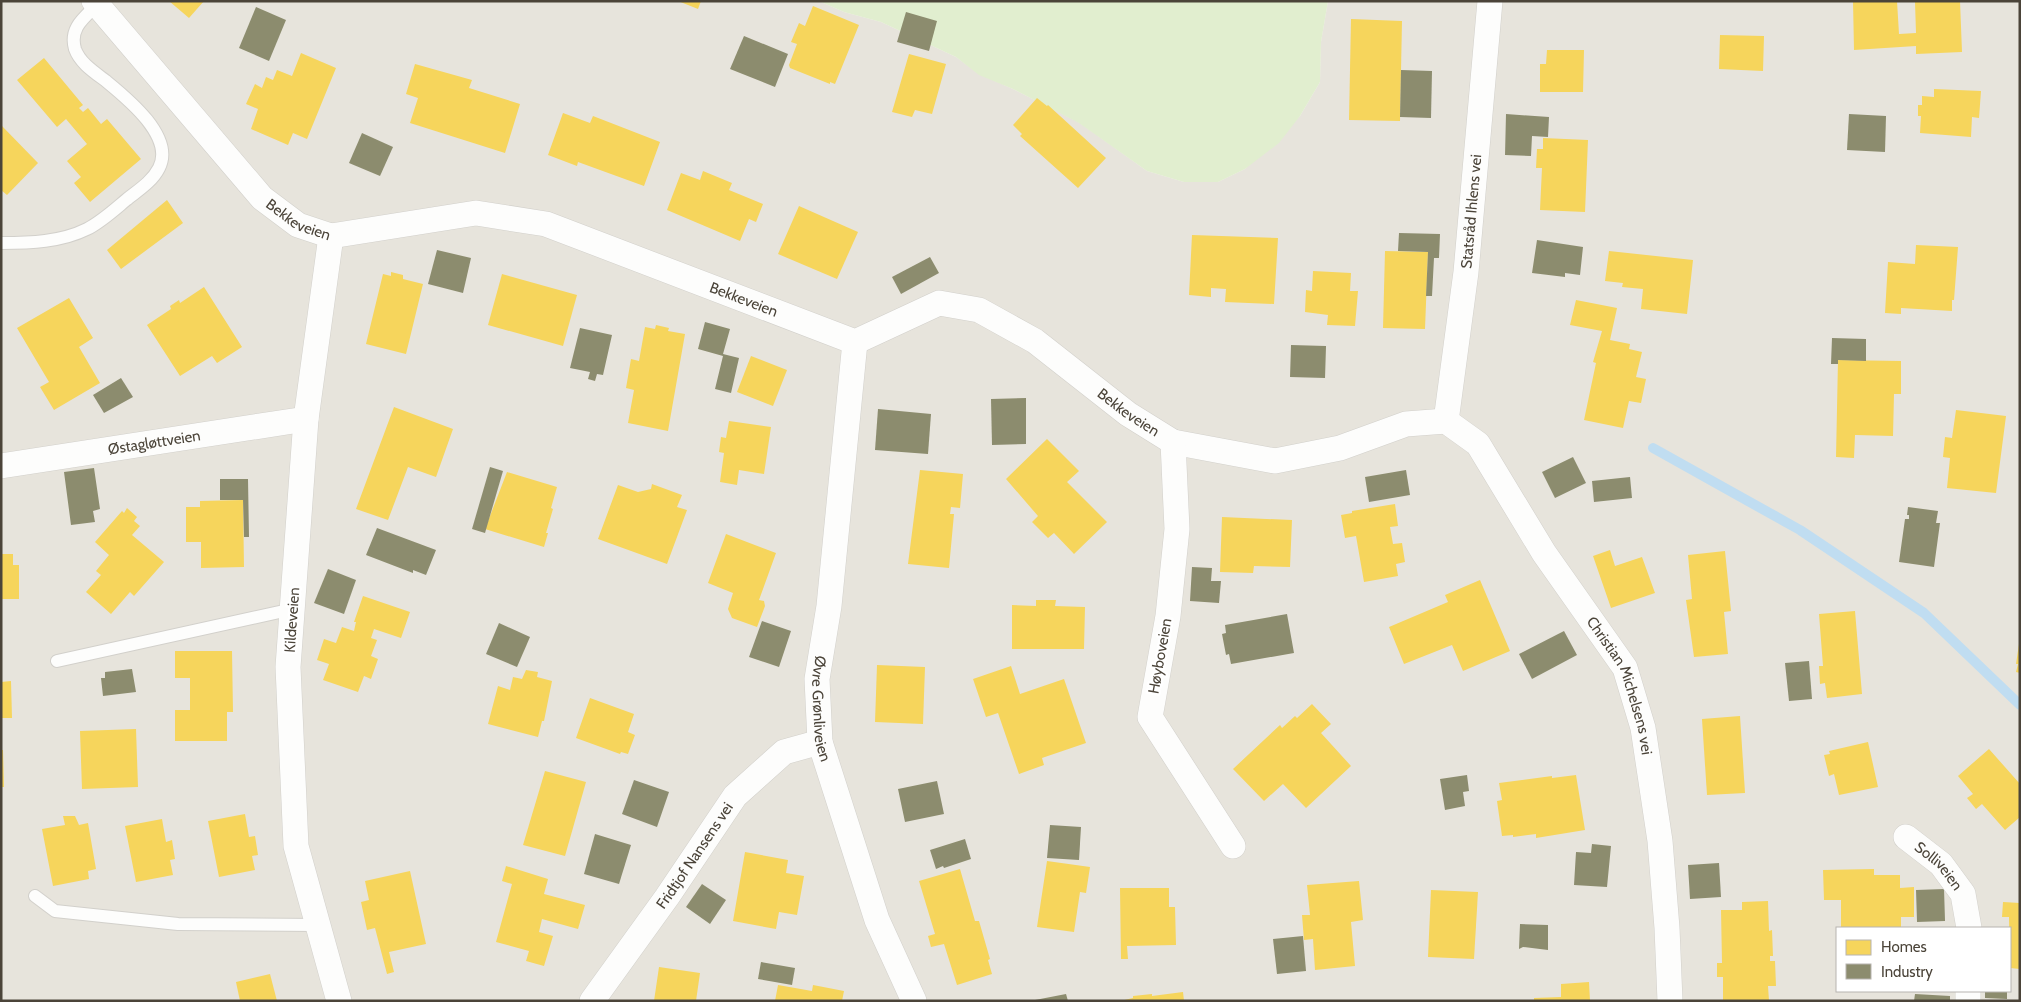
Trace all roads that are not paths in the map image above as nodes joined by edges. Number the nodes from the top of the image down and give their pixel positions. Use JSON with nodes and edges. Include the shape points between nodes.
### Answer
{"nodes":[{"id":1,"x":1490,"y":1,"type":"edge"},
{"id":2,"x":95,"y":3,"type":"edge"},
{"id":3,"x":331,"y":236,"type":"junction"},
{"id":4,"x":1,"y":243,"type":"edge"},
{"id":5,"x":855,"y":342,"type":"junction"},
{"id":6,"x":306,"y":419,"type":"junction"},
{"id":7,"x":1446,"y":422,"type":"junction"},
{"id":8,"x":1173,"y":442,"type":"junction"},
{"id":9,"x":1,"y":466,"type":"edge"},
{"id":10,"x":293,"y":609,"type":"junction"},
{"id":11,"x":57,"y":661,"type":"dead end"},
{"id":12,"x":820,"y":742,"type":"junction"},
{"id":13,"x":1906,"y":837,"type":"dead end"},
{"id":14,"x":1233,"y":846,"type":"dead end"},
{"id":15,"x":35,"y":896,"type":"dead end"},
{"id":16,"x":318,"y":925,"type":"junction"},
{"id":17,"x":1969,"y":927,"type":"edge"},
{"id":18,"x":339,"y":1001,"type":"edge"},
{"id":19,"x":592,"y":1001,"type":"edge"},
{"id":20,"x":914,"y":1001,"type":"edge"},
{"id":21,"x":1670,"y":1001,"type":"edge"}],
"edges":[{"from":1,"to":7,"type":"street","name":"Statsråd Ihlens vei","via":[[1466,272]]},
{"from":2,"to":3,"type":"street","name":"Bekkeveien","via":[[262,198],[298,224]]},
{"from":2,"to":4,"type":"lane","via":[[76,26],[77,53],[84,64],[137,109],[154,131],[162,144],[159,168],[151,179],[88,229],[58,239]]},
{"from":3,"to":5,"type":"street","name":"Bekkeveien","via":[[476,213],[546,224]]},
{"from":3,"to":6,"type":"street","name":"Kildeveien"},
{"from":5,"to":8,"type":"street","name":"Bekkeveien","via":[[939,303],[979,310],[1035,341],[1128,414]]},
{"from":5,"to":12,"type":"street","name":"Øvre Grønliveien","via":[[829,606],[817,679]]},
{"from":6,"to":9,"type":"street","name":"Østagløttveien"},
{"from":6,"to":10,"type":"street","name":"Kildeveien"},
{"from":7,"to":8,"type":"street","name":"Bekkeveien","via":[[1406,424],[1340,448],[1275,461]]},
{"from":7,"to":21,"type":"street","name":"Christian Michelsens vei","via":[[1478,444],[1544,553],[1625,668],[1643,728],[1660,841]]},
{"from":8,"to":14,"type":"street","name":"Høyboveien","via":[[1177,530],[1168,616],[1150,717]]},
{"from":10,"to":11,"type":"lane"},
{"from":10,"to":16,"type":"street","name":"Kildeveien","via":[[288,667],[296,846]]},
{"from":12,"to":19,"type":"street","name":"Fridtjof Nansens vei","via":[[784,752],[735,796]]},
{"from":12,"to":20,"type":"street","name":"Øvre Grønliveien","via":[[877,920]]},
{"from":13,"to":17,"type":"street","name":"Solliveien","via":[[1941,864],[1963,894]]},
{"from":15,"to":16,"type":"lane","via":[[55,911],[178,924]]},
{"from":16,"to":18,"type":"street","name":"Kildeveien"}]}
